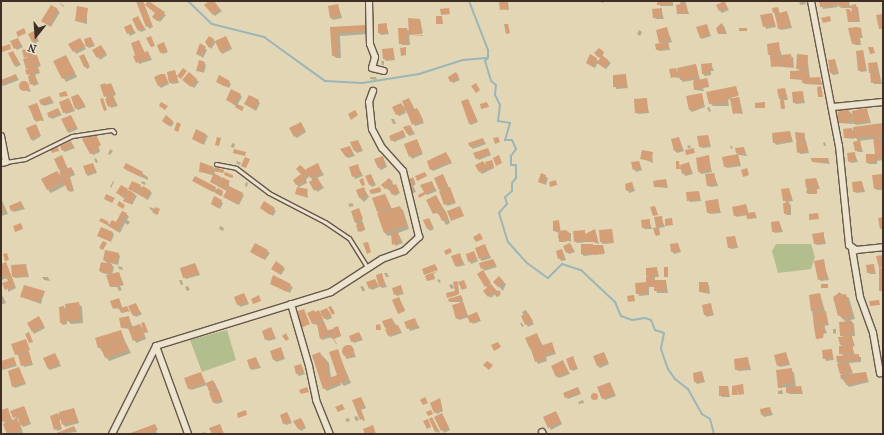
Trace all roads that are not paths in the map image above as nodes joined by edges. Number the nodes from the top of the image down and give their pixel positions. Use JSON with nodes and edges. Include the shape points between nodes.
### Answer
{"nodes":[{"id":1,"x":369,"y":1,"type":"edge"},
{"id":2,"x":811,"y":1,"type":"edge"},
{"id":3,"x":384,"y":71,"type":"dead end"},
{"id":4,"x":373,"y":90,"type":"dead end"},
{"id":5,"x":883,"y":102,"type":"edge"},
{"id":6,"x":832,"y":107,"type":"junction"},
{"id":7,"x":114,"y":132,"type":"dead end"},
{"id":8,"x":1,"y":136,"type":"edge"},
{"id":9,"x":4,"y":162,"type":"edge"},
{"id":10,"x":216,"y":164,"type":"dead end"},
{"id":11,"x":883,"y":247,"type":"edge"},
{"id":12,"x":852,"y":249,"type":"junction"},
{"id":13,"x":368,"y":268,"type":"junction"},
{"id":14,"x":291,"y":304,"type":"junction"},
{"id":15,"x":156,"y":346,"type":"junction"},
{"id":16,"x":880,"y":373,"type":"dead end"},
{"id":17,"x":112,"y":434,"type":"edge"},
{"id":18,"x":188,"y":434,"type":"edge"},
{"id":19,"x":330,"y":434,"type":"edge"}],
"edges":[{"from":1,"to":3,"type":"street","via":[[370,44],[375,57],[372,68]]},
{"from":2,"to":6,"type":"street"},
{"from":4,"to":13,"type":"street","via":[[369,102],[372,129],[382,148],[403,171],[419,237],[404,251]]},
{"from":5,"to":6,"type":"street"},
{"from":6,"to":12,"type":"street","via":[[848,237]]},
{"from":7,"to":9,"type":"lane","via":[[112,130],[72,136],[25,159]]},
{"from":8,"to":9,"type":"street"},
{"from":10,"to":13,"type":"lane","via":[[236,168],[270,193],[325,222],[349,238]]},
{"from":11,"to":12,"type":"street"},
{"from":12,"to":16,"type":"street","via":[[860,297],[873,333]]},
{"from":13,"to":14,"type":"street","via":[[331,292]]},
{"from":14,"to":15,"type":"street"},
{"from":14,"to":19,"type":"street","via":[[316,400]]},
{"from":15,"to":17,"type":"street"},
{"from":15,"to":18,"type":"street"}]}
